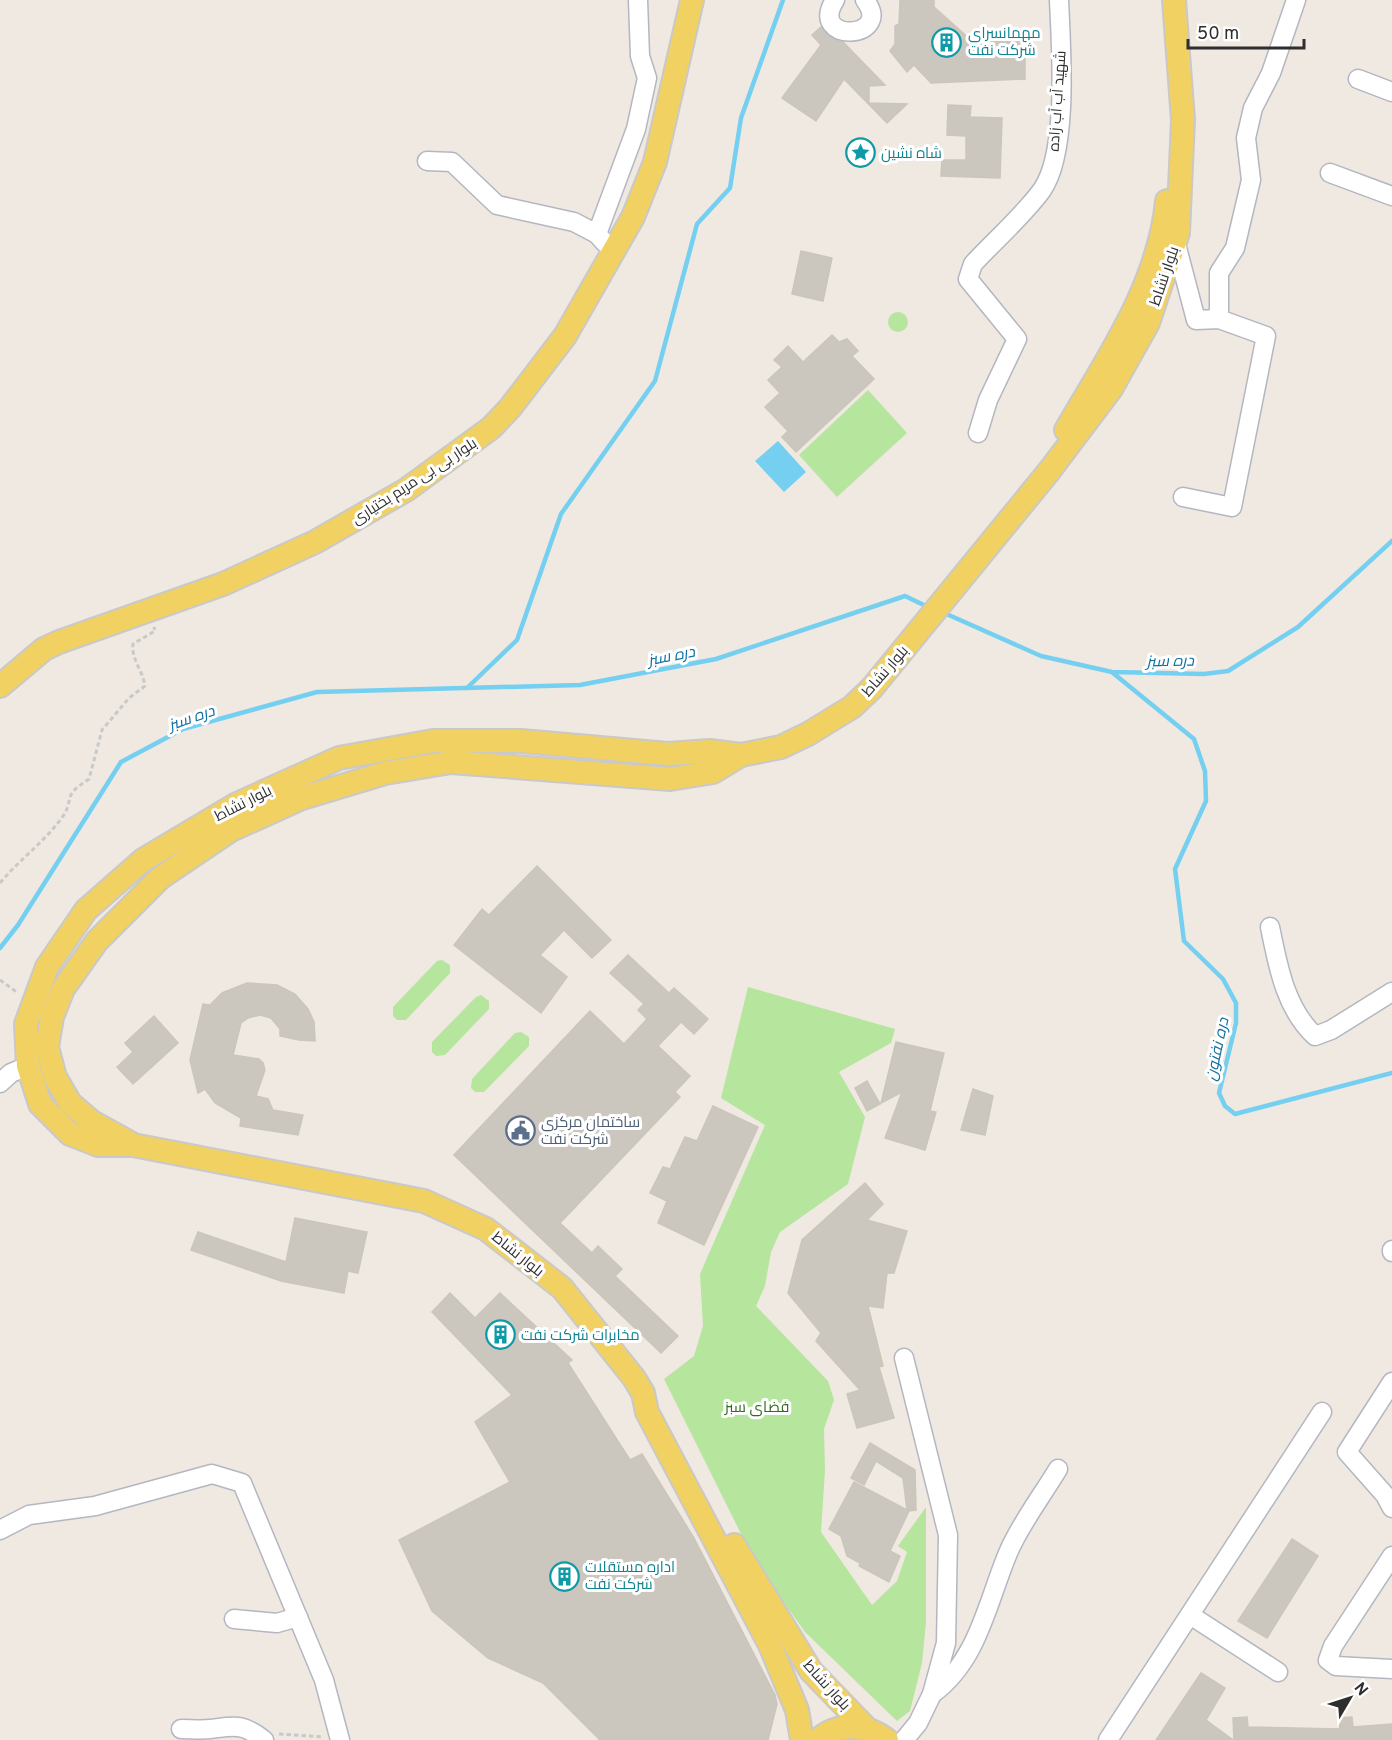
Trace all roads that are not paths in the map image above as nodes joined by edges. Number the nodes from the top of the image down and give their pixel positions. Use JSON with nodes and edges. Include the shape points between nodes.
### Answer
{"nodes":[{"id":1,"x":638,"y":0,"type":"edge"},
{"id":2,"x":692,"y":0,"type":"edge"},
{"id":3,"x":835,"y":0,"type":"edge"},
{"id":4,"x":865,"y":0,"type":"edge"},
{"id":5,"x":1059,"y":0,"type":"edge"},
{"id":6,"x":1161,"y":0,"type":"edge"},
{"id":7,"x":1174,"y":0,"type":"edge"},
{"id":8,"x":1296,"y":0,"type":"edge"},
{"id":9,"x":1358,"y":79,"type":"dead end"},
{"id":10,"x":1392,"y":92,"type":"edge"},
{"id":11,"x":427,"y":161,"type":"dead end"},
{"id":12,"x":1330,"y":173,"type":"dead end"},
{"id":13,"x":1392,"y":196,"type":"edge"},
{"id":14,"x":597,"y":234,"type":"junction"},
{"id":15,"x":1176,"y":244,"type":"junction"},
{"id":16,"x":615,"y":253,"type":"junction"},
{"id":17,"x":1219,"y":319,"type":"junction"},
{"id":18,"x":978,"y":433,"type":"dead end"},
{"id":19,"x":1038,"y":482,"type":"junction"},
{"id":20,"x":1183,"y":497,"type":"dead end"},
{"id":21,"x":0,"y":686,"type":"edge"},
{"id":22,"x":741,"y":755,"type":"junction"},
{"id":23,"x":1270,"y":927,"type":"dead end"},
{"id":24,"x":1392,"y":992,"type":"edge"},
{"id":25,"x":28,"y":1066,"type":"junction"},
{"id":26,"x":0,"y":1083,"type":"edge"},
{"id":27,"x":133,"y":1144,"type":"junction"},
{"id":28,"x":904,"y":1358,"type":"dead end"},
{"id":29,"x":1392,"y":1382,"type":"edge"},
{"id":30,"x":643,"y":1393,"type":"junction"},
{"id":31,"x":1322,"y":1412,"type":"dead end"},
{"id":32,"x":1058,"y":1469,"type":"dead end"},
{"id":33,"x":1392,"y":1508,"type":"edge"},
{"id":34,"x":0,"y":1530,"type":"edge"},
{"id":35,"x":1392,"y":1556,"type":"edge"},
{"id":36,"x":1190,"y":1615,"type":"junction"},
{"id":37,"x":298,"y":1617,"type":"junction"},
{"id":38,"x":234,"y":1619,"type":"dead end"},
{"id":39,"x":1392,"y":1669,"type":"edge"},
{"id":40,"x":1278,"y":1672,"type":"dead end"},
{"id":41,"x":932,"y":1694,"type":"junction"},
{"id":42,"x":181,"y":1728,"type":"dead end"},
{"id":43,"x":867,"y":1729,"type":"junction"},
{"id":44,"x":339,"y":1738,"type":"edge"},
{"id":45,"x":264,"y":1740,"type":"edge"},
{"id":46,"x":802,"y":1740,"type":"edge"},
{"id":47,"x":818,"y":1740,"type":"edge"},
{"id":48,"x":887,"y":1740,"type":"edge"},
{"id":49,"x":904,"y":1740,"type":"edge"},
{"id":50,"x":1108,"y":1740,"type":"edge"}],
"edges":[{"from":1,"to":14,"type":"street","via":[[640,56],[647,78],[636,129]]},
{"from":2,"to":16,"type":"main road","name":"بلوار بی بی مریم بختیاری","via":[[655,162]]},
{"from":3,"to":4,"type":"street","via":[[831,19],[838,30],[851,33],[868,23],[870,10]]},
{"from":5,"to":18,"type":"street","name":"شهید آب آب زاده","via":[[1062,75],[1052,171],[1042,190],[973,264],[968,279],[1017,339],[988,400]]},
{"from":6,"to":19,"type":"main road","name":"بلوار نشاط","via":[[1169,76],[1165,221],[1138,300]]},
{"from":7,"to":15,"type":"main road","name":"بلوار نشاط","via":[[1182,120]]},
{"from":8,"to":17,"type":"street","via":[[1271,73],[1253,108],[1246,138],[1251,180],[1235,248],[1219,273]]},
{"from":9,"to":10,"type":"street"},
{"from":11,"to":14,"type":"street","via":[[452,162],[497,205],[574,222]]},
{"from":12,"to":13,"type":"street"},
{"from":14,"to":16,"type":"street"},
{"from":15,"to":17,"type":"street","via":[[1196,320]]},
{"from":15,"to":19,"type":"main road","name":"بلوار نشاط","via":[[1148,322],[1111,389]]},
{"from":16,"to":21,"type":"main road","name":"بلوار بی بی مریم بختیاری","via":[[565,336],[510,408],[471,445],[406,490],[315,542],[223,584],[59,642]]},
{"from":17,"to":20,"type":"street","via":[[1266,336],[1232,507]]},
{"from":19,"to":22,"type":"main road","name":"بلوار نشاط","via":[[872,688],[852,707],[781,747]]},
{"from":22,"to":25,"type":"main road","name":"بلوار نشاط","via":[[710,751],[668,754],[521,741],[433,741],[339,758],[237,804],[143,860],[86,910],[47,967],[34,1001],[26,1024]]},
{"from":22,"to":27,"type":"main road","name":"بلوار نشاط","via":[[713,772],[670,779],[451,762],[385,773],[302,798],[231,830],[160,878],[98,941],[63,989],[52,1017],[47,1047],[55,1077],[70,1103],[92,1122]]},
{"from":23,"to":24,"type":"street","via":[[1286,993],[1301,1023],[1314,1036],[1331,1030]]},
{"from":25,"to":26,"type":"street","via":[[11,1072]]},
{"from":25,"to":27,"type":"main road","name":"بلوار نشاط","via":[[40,1104],[70,1134],[98,1145]]},
{"from":27,"to":30,"type":"main road","name":"بلوار نشاط","via":[[424,1201],[486,1229],[562,1288]]},
{"from":28,"to":41,"type":"street","via":[[948,1535],[946,1643]]},
{"from":29,"to":33,"type":"street","via":[[1347,1452]]},
{"from":30,"to":43,"type":"main road","name":"بلوار نشاط","via":[[654,1400],[673,1430],[739,1555],[811,1671]]},
{"from":30,"to":46,"type":"main road","name":"بلوار نشاط","via":[[647,1412],[770,1645],[797,1710]]},
{"from":31,"to":36,"type":"street"},
{"from":32,"to":41,"type":"street","via":[[1008,1551],[971,1650],[949,1682]]},
{"from":34,"to":37,"type":"street","via":[[29,1515],[95,1506],[212,1474],[242,1483]]},
{"from":35,"to":39,"type":"street","via":[[1333,1646],[1328,1660],[1336,1666]]},
{"from":36,"to":40,"type":"street"},
{"from":36,"to":50,"type":"street"},
{"from":37,"to":38,"type":"street","via":[[277,1623]]},
{"from":37,"to":44,"type":"street","via":[[324,1680]]},
{"from":41,"to":49,"type":"street","via":[[918,1723]]},
{"from":42,"to":45,"type":"street","via":[[230,1725],[249,1728]]},
{"from":43,"to":47,"type":"main road","via":[[843,1727]]},
{"from":43,"to":48,"type":"main road"}]}
